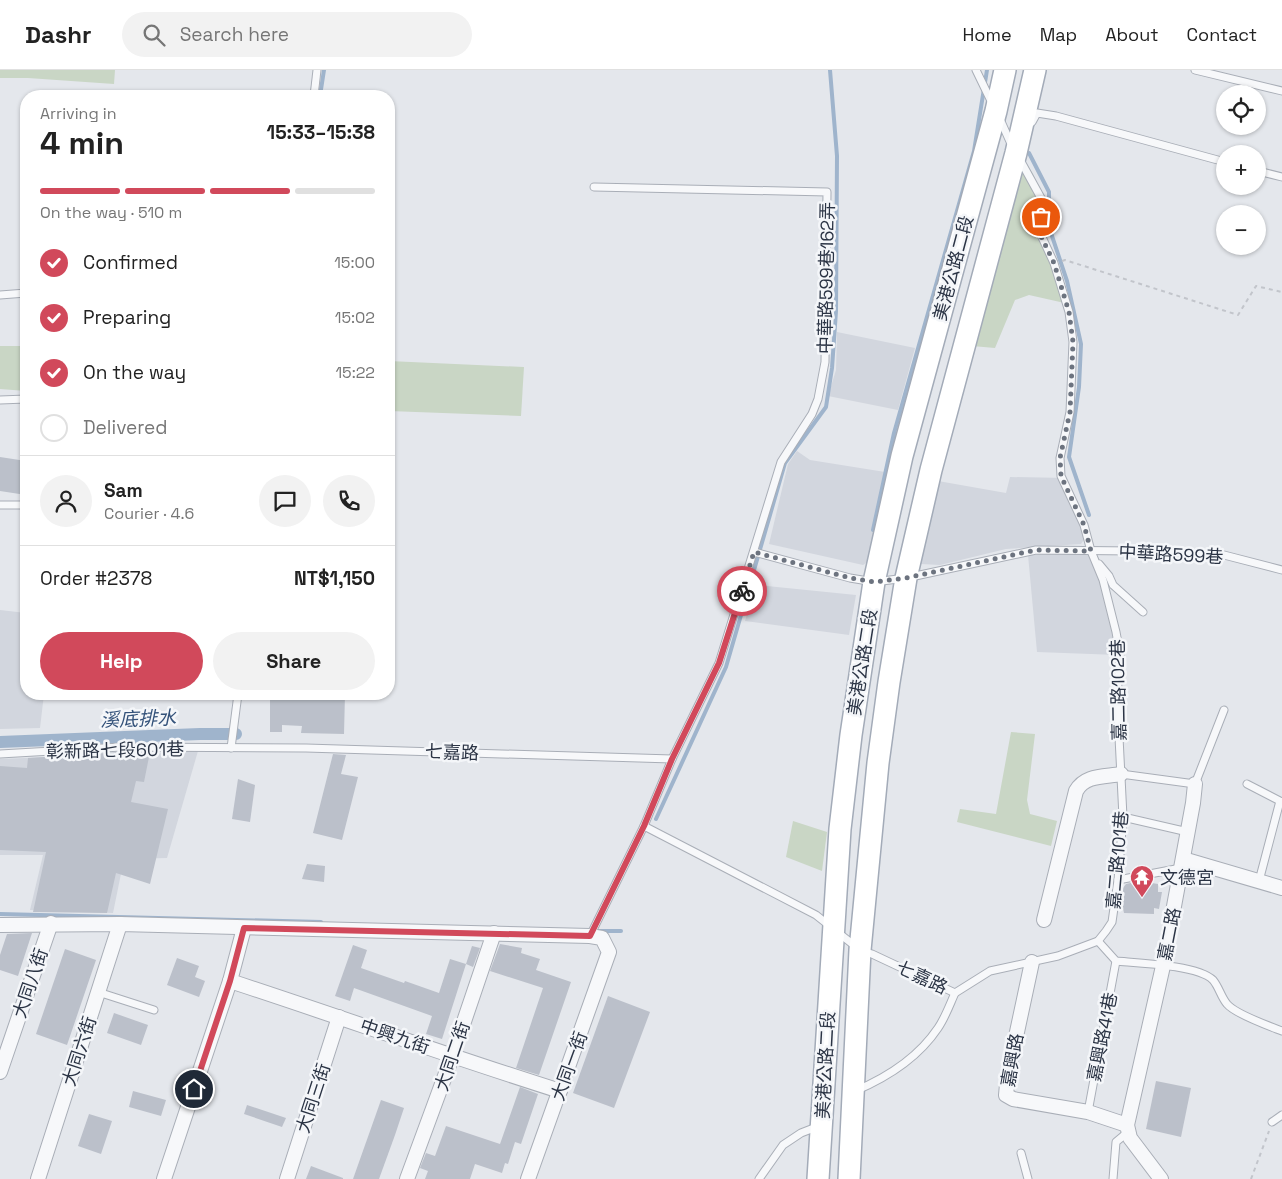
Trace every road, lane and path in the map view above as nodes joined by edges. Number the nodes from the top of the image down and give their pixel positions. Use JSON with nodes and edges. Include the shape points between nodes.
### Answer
{"nodes":[{"id":1,"x":317,"y":70,"type":"edge"},
{"id":2,"x":976,"y":70,"type":"edge"},
{"id":3,"x":1005,"y":70,"type":"edge"},
{"id":4,"x":1035,"y":70,"type":"edge"},
{"id":5,"x":1195,"y":70,"type":"edge"},
{"id":6,"x":315,"y":90,"type":"edge"},
{"id":7,"x":1282,"y":91,"type":"edge"},
{"id":8,"x":996,"y":111,"type":"junction"},
{"id":9,"x":1016,"y":153,"type":"junction"},
{"id":10,"x":1216,"y":160,"type":"edge"},
{"id":11,"x":1266,"y":173,"type":"edge"},
{"id":12,"x":1282,"y":178,"type":"edge"},
{"id":13,"x":594,"y":188,"type":"dead end"},
{"id":14,"x":1065,"y":260,"type":"dead end"},
{"id":15,"x":1282,"y":292,"type":"edge"},
{"id":16,"x":20,"y":294,"type":"edge"},
{"id":17,"x":0,"y":295,"type":"edge"},
{"id":18,"x":20,"y":399,"type":"edge"},
{"id":19,"x":0,"y":400,"type":"edge"},
{"id":20,"x":0,"y":505,"type":"edge"},
{"id":21,"x":20,"y":505,"type":"edge"},
{"id":22,"x":1091,"y":551,"type":"junction"},
{"id":23,"x":754,"y":552,"type":"junction"},
{"id":24,"x":1097,"y":562,"type":"junction"},
{"id":25,"x":1282,"y":570,"type":"edge"},
{"id":26,"x":906,"y":578,"type":"junction"},
{"id":27,"x":874,"y":582,"type":"junction"},
{"id":28,"x":1143,"y":612,"type":"dead end"},
{"id":29,"x":237,"y":700,"type":"edge"},
{"id":30,"x":1224,"y":710,"type":"dead end"},
{"id":31,"x":231,"y":748,"type":"junction"},
{"id":32,"x":0,"y":754,"type":"edge"},
{"id":33,"x":672,"y":759,"type":"junction"},
{"id":34,"x":1121,"y":774,"type":"junction"},
{"id":35,"x":1195,"y":784,"type":"junction"},
{"id":36,"x":1247,"y":784,"type":"dead end"},
{"id":37,"x":1123,"y":817,"type":"junction"},
{"id":38,"x":644,"y":826,"type":"junction"},
{"id":39,"x":1188,"y":832,"type":"junction"},
{"id":40,"x":1182,"y":863,"type":"junction"},
{"id":41,"x":1118,"y":880,"type":"junction"},
{"id":42,"x":1259,"y":881,"type":"junction"},
{"id":43,"x":1282,"y":888,"type":"edge"},
{"id":44,"x":1044,"y":920,"type":"dead end"},
{"id":45,"x":51,"y":923,"type":"junction"},
{"id":46,"x":0,"y":924,"type":"edge"},
{"id":47,"x":120,"y":924,"type":"junction"},
{"id":48,"x":244,"y":928,"type":"junction"},
{"id":49,"x":832,"y":928,"type":"junction"},
{"id":50,"x":494,"y":933,"type":"junction"},
{"id":51,"x":590,"y":936,"type":"junction"},
{"id":52,"x":1098,"y":941,"type":"junction"},
{"id":53,"x":860,"y":950,"type":"junction"},
{"id":54,"x":1116,"y":961,"type":"junction"},
{"id":55,"x":1032,"y":962,"type":"junction"},
{"id":56,"x":1163,"y":966,"type":"junction"},
{"id":57,"x":230,"y":981,"type":"junction"},
{"id":58,"x":98,"y":992,"type":"junction"},
{"id":59,"x":955,"y":993,"type":"junction"},
{"id":60,"x":154,"y":1010,"type":"dead end"},
{"id":61,"x":339,"y":1017,"type":"junction"},
{"id":62,"x":1282,"y":1030,"type":"edge"},
{"id":63,"x":452,"y":1056,"type":"junction"},
{"id":64,"x":0,"y":1072,"type":"edge"},
{"id":65,"x":560,"y":1091,"type":"junction"},
{"id":66,"x":853,"y":1092,"type":"junction"},
{"id":67,"x":1088,"y":1112,"type":"junction"},
{"id":68,"x":1282,"y":1115,"type":"edge"},
{"id":69,"x":1272,"y":1122,"type":"joint"},
{"id":70,"x":821,"y":1125,"type":"junction"},
{"id":71,"x":1128,"y":1129,"type":"junction"},
{"id":72,"x":1021,"y":1152,"type":"dead end"},
{"id":73,"x":38,"y":1179,"type":"edge"},
{"id":74,"x":164,"y":1179,"type":"edge"},
{"id":75,"x":287,"y":1179,"type":"edge"},
{"id":76,"x":407,"y":1179,"type":"edge"},
{"id":77,"x":528,"y":1179,"type":"edge"},
{"id":78,"x":759,"y":1179,"type":"edge"},
{"id":79,"x":818,"y":1179,"type":"edge"},
{"id":80,"x":849,"y":1179,"type":"edge"},
{"id":81,"x":1028,"y":1179,"type":"edge"},
{"id":82,"x":1113,"y":1179,"type":"edge"},
{"id":83,"x":1161,"y":1179,"type":"edge"},
{"id":84,"x":1251,"y":1179,"type":"edge"}],
"edges":[{"from":1,"to":6,"type":"lane"},
{"from":2,"to":8,"type":"lane"},
{"from":3,"to":8,"type":"main road","name":"美港公路二段"},
{"from":4,"to":9,"type":"main road","name":"美港公路二段"},
{"from":5,"to":7,"type":"lane"},
{"from":8,"to":9,"type":"lane","name":"嘉二路102巷"},
{"from":8,"to":27,"type":"main road","name":"美港公路二段","via":[[902,456]]},
{"from":9,"to":10,"type":"lane","via":[[1037,113]]},
{"from":9,"to":22,"type":"lane","name":"嘉二路102巷","via":[[1041,198],[1041,236],[1054,263],[1069,312],[1073,342],[1070,412],[1060,458],[1061,476],[1084,525]]},
{"from":9,"to":26,"type":"main road","name":"美港公路二段","via":[[931,470]]},
{"from":11,"to":12,"type":"lane"},
{"from":13,"to":23,"type":"lane","name":"中華路599巷162弄","via":[[827,192],[825,362],[818,399],[781,462]]},
{"from":14,"to":15,"type":"path","via":[[1238,315],[1256,286]]},
{"from":16,"to":17,"type":"lane"},
{"from":18,"to":19,"type":"lane"},
{"from":20,"to":21,"type":"lane"},
{"from":22,"to":24,"type":"lane","name":"嘉二路102巷"},
{"from":22,"to":25,"type":"lane","name":"中華路599巷","via":[[1224,556]]},
{"from":22,"to":26,"type":"lane","name":"中華路599巷","via":[[1036,550]]},
{"from":23,"to":27,"type":"lane","name":"中華路599巷"},
{"from":23,"to":33,"type":"lane","via":[[719,663]]},
{"from":24,"to":28,"type":"lane","via":[[1113,585]]},
{"from":24,"to":34,"type":"lane","name":"嘉二路102巷","via":[[1120,654],[1117,697]]},
{"from":26,"to":27,"type":"lane","name":"中華路599巷"},
{"from":26,"to":53,"type":"main road","name":"美港公路二段","via":[[888,682]]},
{"from":27,"to":49,"type":"main road","name":"美港公路二段","via":[[851,735]]},
{"from":29,"to":31,"type":"lane"},
{"from":30,"to":35,"type":"lane"},
{"from":31,"to":32,"type":"lane","name":"彰新路七段601巷","via":[[121,747]]},
{"from":31,"to":33,"type":"lane","name":"七嘉路"},
{"from":33,"to":38,"type":"lane"},
{"from":34,"to":35,"type":"lane"},
{"from":34,"to":37,"type":"lane","name":"嘉二路101巷"},
{"from":34,"to":44,"type":"street","via":[[1089,779],[1076,791]]},
{"from":35,"to":39,"type":"street","name":"嘉二路"},
{"from":36,"to":42,"type":"lane","via":[[1280,801]]},
{"from":37,"to":39,"type":"lane"},
{"from":37,"to":41,"type":"lane","name":"嘉二路101巷"},
{"from":38,"to":49,"type":"lane","name":"七嘉路","via":[[816,915]]},
{"from":38,"to":51,"type":"lane"},
{"from":39,"to":40,"type":"street","name":"嘉二路"},
{"from":40,"to":41,"type":"lane"},
{"from":40,"to":42,"type":"street"},
{"from":40,"to":56,"type":"street","name":"嘉二路"},
{"from":41,"to":52,"type":"lane","name":"嘉二路101巷","via":[[1112,922]]},
{"from":42,"to":43,"type":"street"},
{"from":45,"to":46,"type":"street"},
{"from":45,"to":47,"type":"street"},
{"from":45,"to":64,"type":"street","name":"大同八街"},
{"from":47,"to":48,"type":"street"},
{"from":47,"to":58,"type":"street","name":"大同六街"},
{"from":48,"to":50,"type":"street"},
{"from":48,"to":57,"type":"street"},
{"from":49,"to":53,"type":"lane","name":"七嘉路"},
{"from":49,"to":70,"type":"main road","name":"美港公路二段"},
{"from":50,"to":51,"type":"street"},
{"from":50,"to":63,"type":"street","name":"大同二街"},
{"from":51,"to":65,"type":"street","name":"大同一街","via":[[602,938],[609,952]]},
{"from":52,"to":54,"type":"lane"},
{"from":52,"to":55,"type":"lane","name":"七嘉路"},
{"from":53,"to":59,"type":"lane","name":"七嘉路"},
{"from":53,"to":66,"type":"main road","name":"美港公路二段"},
{"from":54,"to":56,"type":"lane"},
{"from":54,"to":67,"type":"lane","name":"嘉興路41巷"},
{"from":55,"to":59,"type":"lane","name":"七嘉路","via":[[990,971]]},
{"from":55,"to":67,"type":"street","name":"嘉興路","via":[[1006,1095]]},
{"from":56,"to":62,"type":"lane","via":[[1198,972],[1213,980],[1227,1005]]},
{"from":56,"to":71,"type":"street","name":"嘉二路"},
{"from":57,"to":61,"type":"street","name":"中興九街"},
{"from":57,"to":74,"type":"street"},
{"from":58,"to":60,"type":"lane"},
{"from":58,"to":73,"type":"street","name":"大同六街"},
{"from":59,"to":66,"type":"lane","via":[[938,1028],[916,1054],[880,1080]]},
{"from":61,"to":63,"type":"street","name":"中興九街"},
{"from":61,"to":75,"type":"street","name":"大同三街"},
{"from":63,"to":65,"type":"street","name":"中興九街"},
{"from":63,"to":76,"type":"street","name":"大同二街"},
{"from":65,"to":77,"type":"street","name":"大同一街"},
{"from":66,"to":80,"type":"main road","name":"美港公路二段"},
{"from":67,"to":71,"type":"street","name":"嘉興路"},
{"from":68,"to":69,"type":"lane"},
{"from":69,"to":84,"type":"path"},
{"from":70,"to":78,"type":"lane","via":[[783,1145]]},
{"from":70,"to":79,"type":"main road","name":"美港公路二段"},
{"from":71,"to":82,"type":"lane","via":[[1116,1142]]},
{"from":71,"to":83,"type":"street","via":[[1130,1138]]},
{"from":72,"to":81,"type":"lane"}]}
